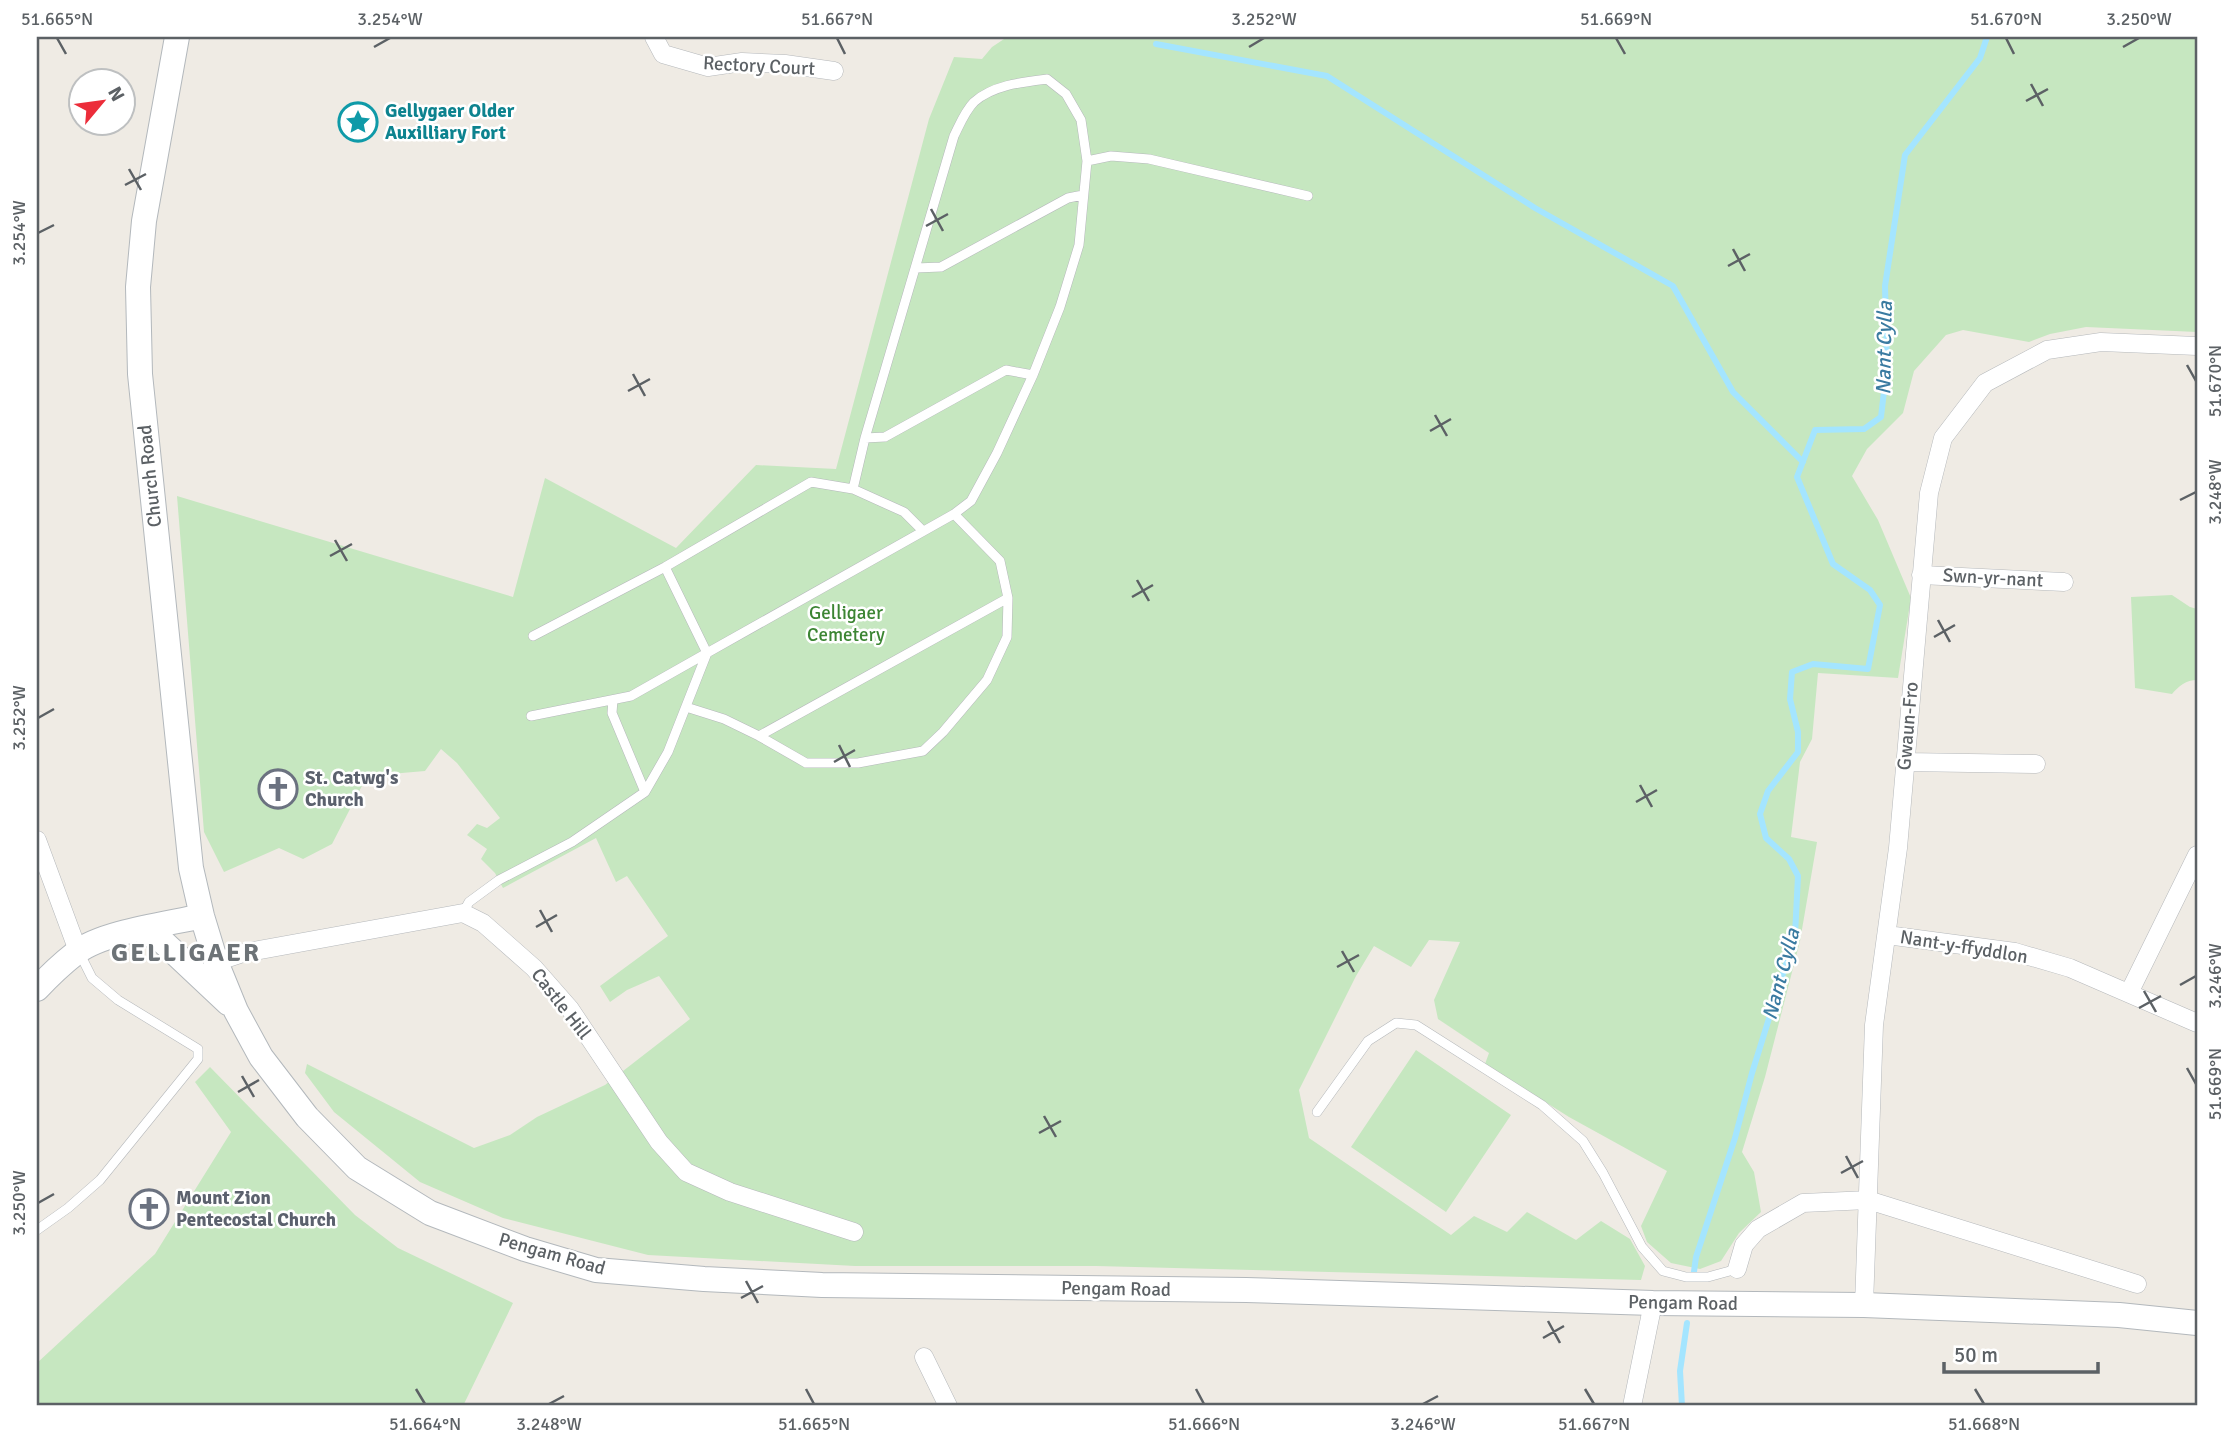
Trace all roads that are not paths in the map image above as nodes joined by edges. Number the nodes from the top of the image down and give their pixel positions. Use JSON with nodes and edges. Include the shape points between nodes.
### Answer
{"nodes":[{"id":1,"x":177,"y":37,"type":"edge"},
{"id":2,"x":654,"y":37,"type":"edge"},
{"id":3,"x":834,"y":71,"type":"dead end"},
{"id":4,"x":1087,"y":161,"type":"junction"},
{"id":5,"x":1083,"y":195,"type":"junction"},
{"id":6,"x":1308,"y":195,"type":"dead end"},
{"id":7,"x":916,"y":268,"type":"junction"},
{"id":8,"x":2197,"y":346,"type":"edge"},
{"id":9,"x":1033,"y":375,"type":"junction"},
{"id":10,"x":865,"y":438,"type":"junction"},
{"id":11,"x":853,"y":489,"type":"junction"},
{"id":12,"x":954,"y":514,"type":"junction"},
{"id":13,"x":923,"y":531,"type":"junction"},
{"id":14,"x":665,"y":567,"type":"junction"},
{"id":15,"x":1921,"y":575,"type":"junction"},
{"id":16,"x":2064,"y":582,"type":"dead end"},
{"id":17,"x":1008,"y":598,"type":"junction"},
{"id":18,"x":533,"y":636,"type":"dead end"},
{"id":19,"x":708,"y":653,"type":"junction"},
{"id":20,"x":613,"y":700,"type":"junction"},
{"id":21,"x":686,"y":708,"type":"junction"},
{"id":22,"x":531,"y":716,"type":"dead end"},
{"id":23,"x":759,"y":736,"type":"junction"},
{"id":24,"x":1905,"y":761,"type":"junction"},
{"id":25,"x":2036,"y":764,"type":"dead end"},
{"id":26,"x":645,"y":793,"type":"junction"},
{"id":27,"x":37,"y":840,"type":"edge"},
{"id":28,"x":2197,"y":855,"type":"edge"},
{"id":29,"x":40,"y":860,"type":"edge"},
{"id":30,"x":463,"y":913,"type":"junction"},
{"id":31,"x":202,"y":916,"type":"junction"},
{"id":32,"x":140,"y":930,"type":"junction"},
{"id":33,"x":1887,"y":935,"type":"junction"},
{"id":34,"x":78,"y":951,"type":"junction"},
{"id":35,"x":216,"y":962,"type":"junction"},
{"id":36,"x":37,"y":989,"type":"edge"},
{"id":37,"x":2129,"y":993,"type":"junction"},
{"id":38,"x":236,"y":1011,"type":"junction"},
{"id":39,"x":2197,"y":1023,"type":"edge"},
{"id":40,"x":1317,"y":1112,"type":"dead end"},
{"id":41,"x":1868,"y":1200,"type":"junction"},
{"id":42,"x":37,"y":1230,"type":"edge"},
{"id":43,"x":854,"y":1232,"type":"dead end"},
{"id":44,"x":1737,"y":1269,"type":"joint"},
{"id":45,"x":2137,"y":1284,"type":"dead end"},
{"id":46,"x":1653,"y":1303,"type":"junction"},
{"id":47,"x":1864,"y":1305,"type":"junction"},
{"id":48,"x":2197,"y":1323,"type":"edge"},
{"id":49,"x":924,"y":1357,"type":"dead end"},
{"id":50,"x":948,"y":1406,"type":"edge"},
{"id":51,"x":1632,"y":1406,"type":"edge"}],
"edges":[{"from":1,"to":31,"type":"main road","name":"Church Road","via":[[144,221],[139,349],[191,868]]},
{"from":2,"to":3,"type":"street","name":"Rectory Court","via":[[663,54],[708,67],[742,62]]},
{"from":4,"to":5,"type":"lane"},
{"from":4,"to":6,"type":"lane","via":[[1111,156],[1149,159]]},
{"from":4,"to":7,"type":"lane","via":[[1081,120],[1066,94],[1047,79],[1000,88],[975,101],[954,136]]},
{"from":5,"to":7,"type":"lane","via":[[1068,198],[941,267]]},
{"from":5,"to":9,"type":"lane","via":[[1079,245]]},
{"from":7,"to":10,"type":"lane"},
{"from":8,"to":15,"type":"street","name":"Gwaun-Fro","via":[[2101,342],[2046,350],[1985,383],[1943,438],[1929,493]]},
{"from":9,"to":10,"type":"lane","via":[[1006,370],[885,437]]},
{"from":9,"to":12,"type":"lane","via":[[971,501]]},
{"from":10,"to":11,"type":"lane"},
{"from":11,"to":13,"type":"lane","via":[[904,512]]},
{"from":11,"to":14,"type":"lane","via":[[811,482]]},
{"from":12,"to":13,"type":"lane"},
{"from":12,"to":17,"type":"lane","via":[[1000,561]]},
{"from":13,"to":19,"type":"lane"},
{"from":14,"to":18,"type":"lane"},
{"from":14,"to":19,"type":"lane"},
{"from":15,"to":16,"type":"street","name":"Swn-yr-nant"},
{"from":15,"to":24,"type":"street","name":"Gwaun-Fro"},
{"from":17,"to":23,"type":"lane"},
{"from":17,"to":23,"type":"lane","via":[[1007,637],[987,680],[923,751],[858,763],[806,763]]},
{"from":19,"to":20,"type":"lane","via":[[631,696]]},
{"from":19,"to":21,"type":"lane"},
{"from":20,"to":22,"type":"lane"},
{"from":20,"to":26,"type":"lane","via":[[612,713]]},
{"from":21,"to":23,"type":"lane"},
{"from":21,"to":26,"type":"lane"},
{"from":24,"to":25,"type":"street"},
{"from":24,"to":33,"type":"street","name":"Gwaun-Fro"},
{"from":26,"to":30,"type":"lane","via":[[572,842],[499,880],[469,902]]},
{"from":27,"to":29,"type":"street"},
{"from":28,"to":37,"type":"street"},
{"from":29,"to":34,"type":"street"},
{"from":30,"to":35,"type":"street","via":[[243,953]]},
{"from":30,"to":43,"type":"street","name":"Castle Hill","via":[[483,923],[570,1009],[659,1142],[686,1172],[730,1192]]},
{"from":31,"to":32,"type":"main road"},
{"from":31,"to":35,"type":"main road","name":"Pengam Road"},
{"from":32,"to":34,"type":"main road"},
{"from":32,"to":38,"type":"main road","via":[[161,940]]},
{"from":33,"to":37,"type":"street","name":"Nant-y-ffyddlon","via":[[2015,952],[2070,968]]},
{"from":33,"to":41,"type":"street","name":"Gwaun-Fro","via":[[1874,1025]]},
{"from":34,"to":36,"type":"main road"},
{"from":34,"to":42,"type":"lane","via":[[92,978],[118,1000],[198,1049],[198,1059],[100,1180]]},
{"from":35,"to":38,"type":"main road","name":"Pengam Road"},
{"from":37,"to":39,"type":"street","name":"Nant-y-ffyddlon"},
{"from":38,"to":46,"type":"main road","name":"Pengam Road","via":[[261,1058],[357,1168],[430,1213],[525,1250],[596,1270],[822,1285],[1246,1290]]},
{"from":40,"to":44,"type":"lane","via":[[1368,1041],[1396,1023],[1416,1025],[1542,1105],[1583,1141],[1642,1247],[1663,1271],[1708,1277]]},
{"from":41,"to":44,"type":"street","via":[[1804,1203],[1758,1229],[1744,1245]]},
{"from":41,"to":45,"type":"street"},
{"from":41,"to":47,"type":"street","name":"Gwaun-Fro"},
{"from":46,"to":47,"type":"main road","name":"Pengam Road"},
{"from":46,"to":51,"type":"street"},
{"from":47,"to":48,"type":"main road","name":"Pengam Road","via":[[2119,1315]]},
{"from":49,"to":50,"type":"street"}]}
